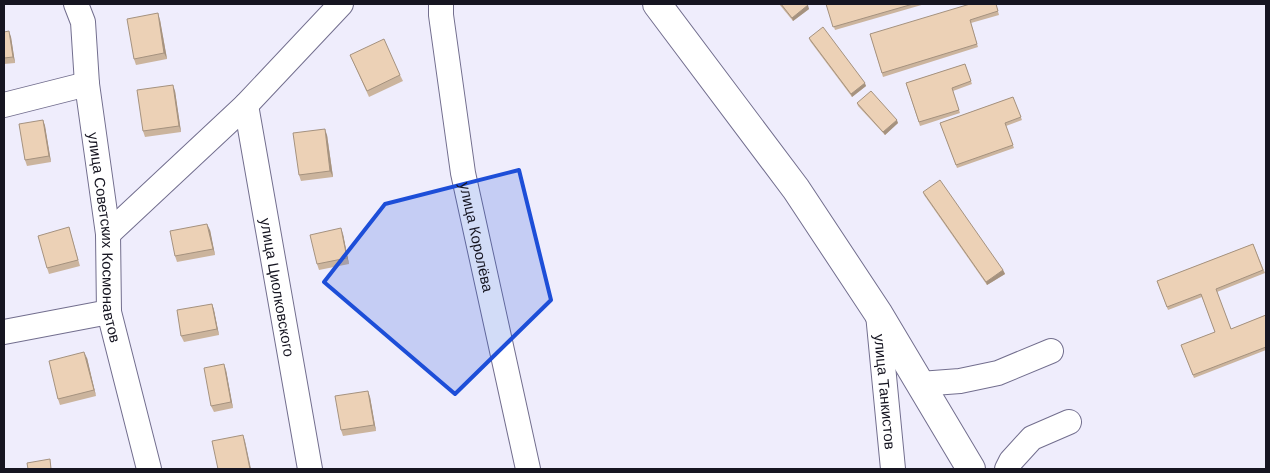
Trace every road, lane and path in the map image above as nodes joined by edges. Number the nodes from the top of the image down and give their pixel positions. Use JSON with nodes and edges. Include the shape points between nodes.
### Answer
{"nodes":[{"id":1,"x":76,"y":4,"type":"edge"},
{"id":2,"x":341,"y":4,"type":"edge"},
{"id":3,"x":441,"y":4,"type":"edge"},
{"id":4,"x":657,"y":4,"type":"edge"},
{"id":5,"x":87,"y":84,"type":"junction"},
{"id":6,"x":4,"y":105,"type":"edge"},
{"id":7,"x":246,"y":105,"type":"junction"},
{"id":8,"x":108,"y":234,"type":"junction"},
{"id":9,"x":109,"y":312,"type":"junction"},
{"id":10,"x":878,"y":312,"type":"junction"},
{"id":11,"x":4,"y":332,"type":"edge"},
{"id":12,"x":1051,"y":351,"type":"dead end"},
{"id":13,"x":920,"y":384,"type":"junction"},
{"id":14,"x":1070,"y":422,"type":"dead end"},
{"id":15,"x":149,"y":469,"type":"edge"},
{"id":16,"x":310,"y":469,"type":"edge"},
{"id":17,"x":528,"y":469,"type":"edge"},
{"id":18,"x":893,"y":469,"type":"edge"},
{"id":19,"x":971,"y":469,"type":"edge"},
{"id":20,"x":1007,"y":469,"type":"edge"}],
"edges":[{"from":1,"to":5,"type":"street","name":"улица Советских Космонавтов","via":[[83,22]]},
{"from":2,"to":7,"type":"street"},
{"from":3,"to":17,"type":"street","name":"улица Королёва","via":[[463,172]]},
{"from":4,"to":10,"type":"main road","via":[[796,189]]},
{"from":5,"to":6,"type":"street"},
{"from":5,"to":8,"type":"street","name":"улица Советских Космонавтов"},
{"from":7,"to":8,"type":"street"},
{"from":7,"to":16,"type":"street","name":"улица Циолковского"},
{"from":8,"to":9,"type":"street","name":"улица Советских Космонавтов"},
{"from":9,"to":11,"type":"street"},
{"from":9,"to":15,"type":"street","name":"улица Советских Космонавтов"},
{"from":10,"to":13,"type":"main road"},
{"from":10,"to":18,"type":"street","name":"улица Танкистов"},
{"from":12,"to":13,"type":"street","via":[[998,373],[960,381]]},
{"from":13,"to":19,"type":"main road"},
{"from":14,"to":20,"type":"street","via":[[1032,438]]}]}
